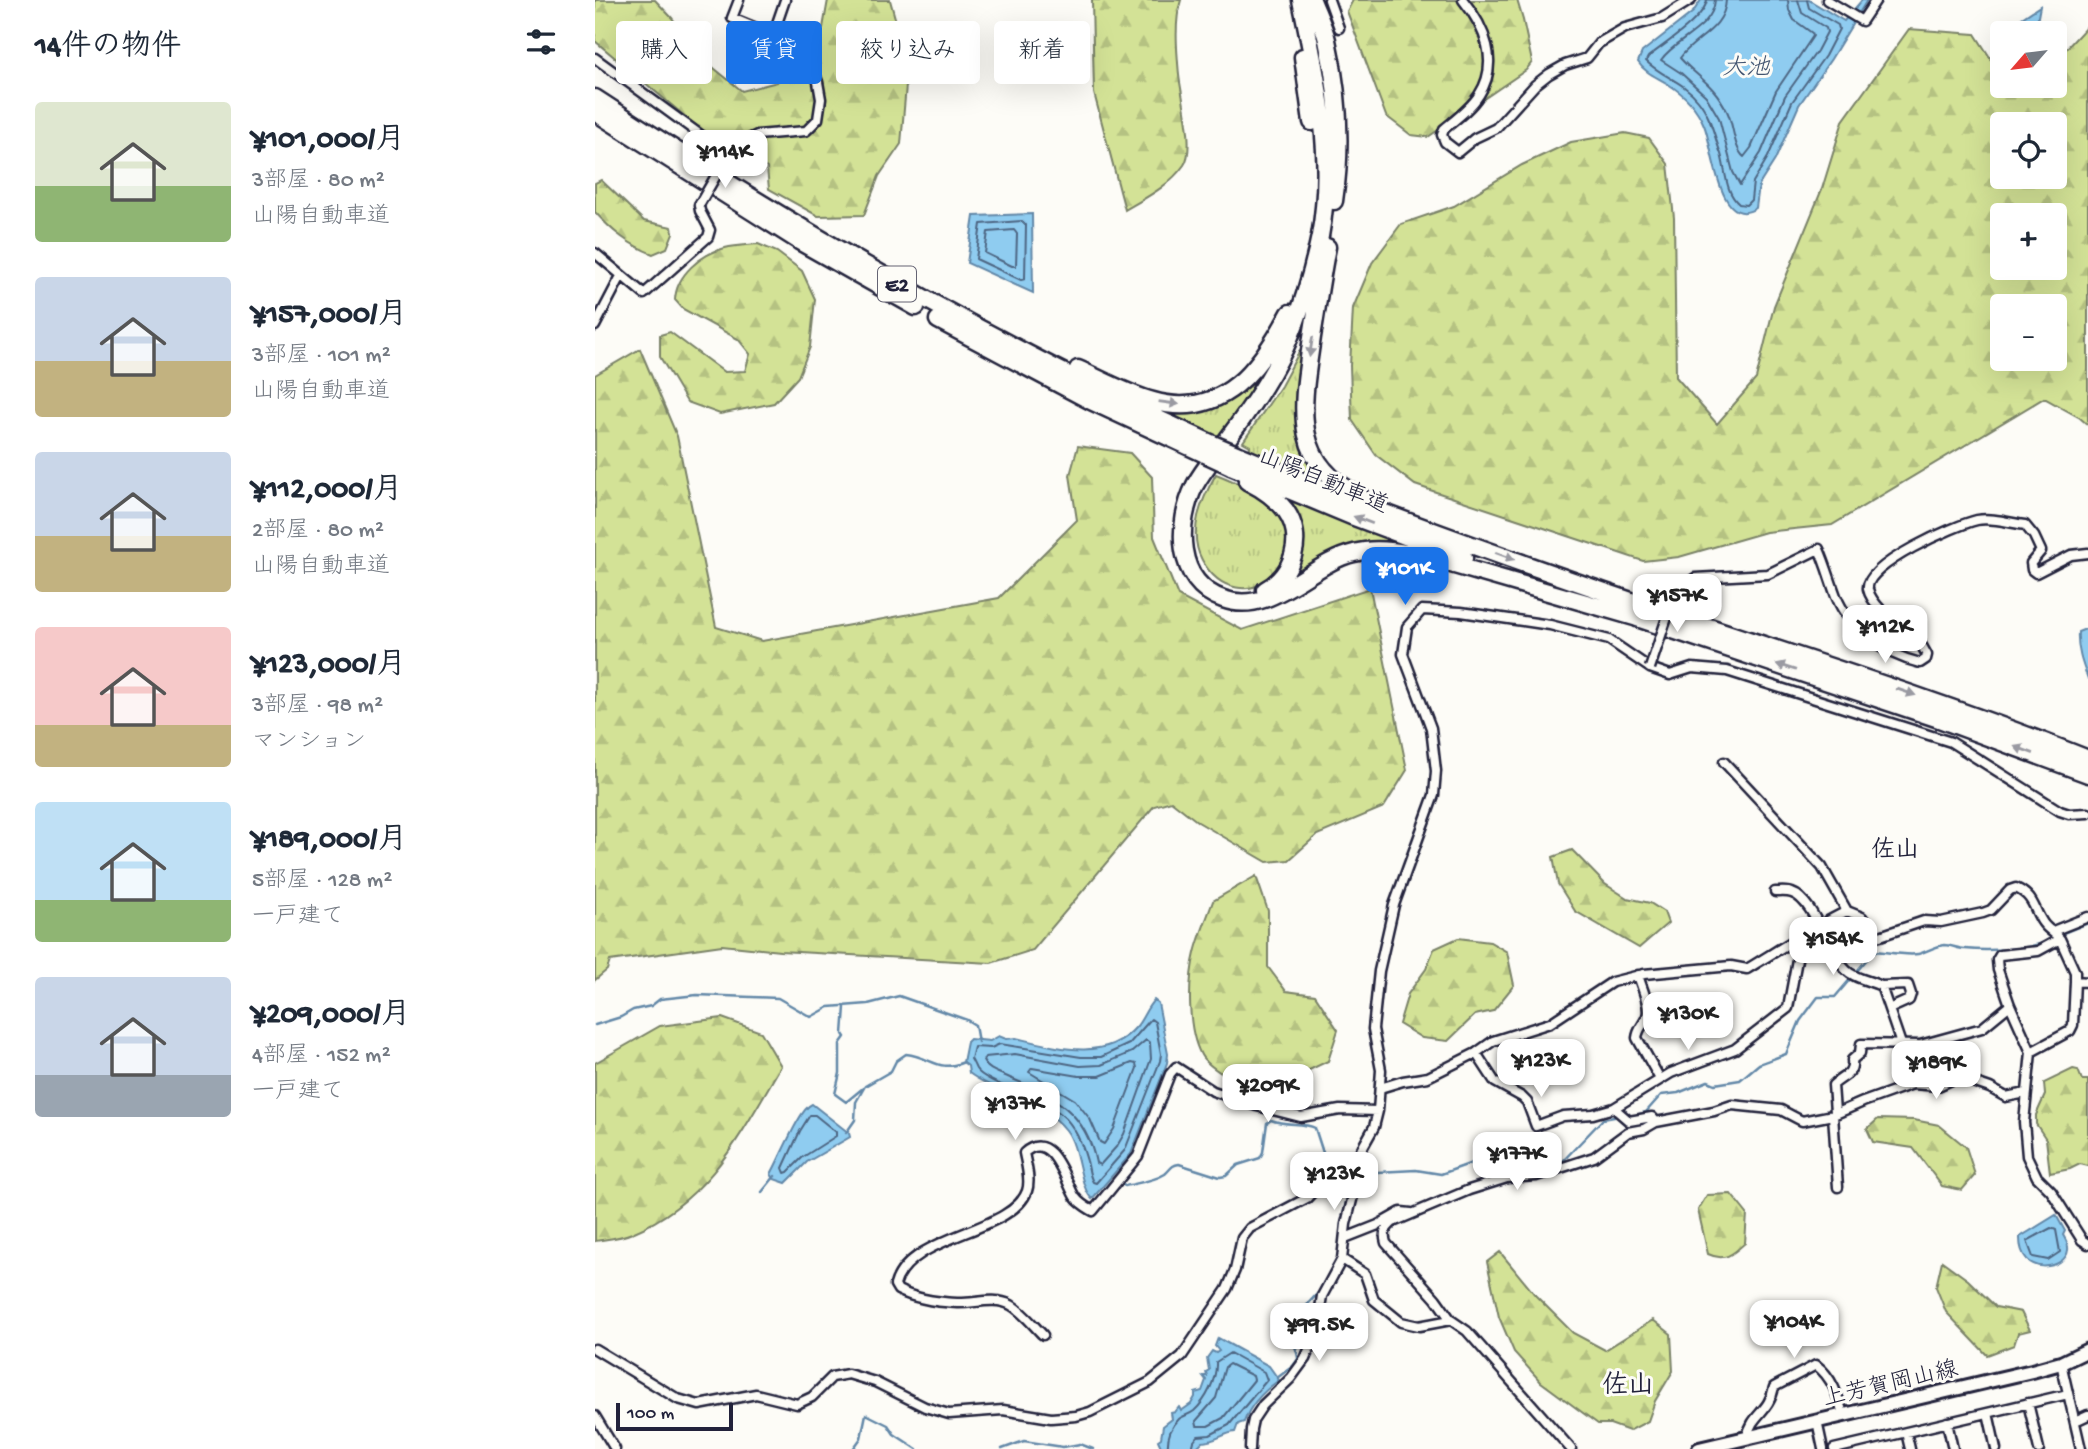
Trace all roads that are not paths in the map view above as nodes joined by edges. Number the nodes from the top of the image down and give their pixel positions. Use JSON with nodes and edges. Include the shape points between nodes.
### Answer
{"nodes":[{"id":1,"x":739,"y":0,"type":"edge"},
{"id":2,"x":785,"y":0,"type":"edge"},
{"id":3,"x":1300,"y":0,"type":"edge"},
{"id":4,"x":1311,"y":0,"type":"edge"},
{"id":5,"x":1329,"y":0,"type":"edge"},
{"id":6,"x":1463,"y":0,"type":"edge"},
{"id":7,"x":1691,"y":0,"type":"edge"},
{"id":8,"x":1826,"y":0,"type":"edge"},
{"id":9,"x":1875,"y":0,"type":"edge"},
{"id":10,"x":739,"y":21,"type":"edge"},
{"id":11,"x":778,"y":21,"type":"edge"},
{"id":12,"x":1339,"y":29,"type":"dead end"},
{"id":13,"x":595,"y":58,"type":"edge"},
{"id":14,"x":818,"y":84,"type":"edge"},
{"id":15,"x":595,"y":98,"type":"edge"},
{"id":16,"x":595,"y":112,"type":"edge"},
{"id":17,"x":727,"y":157,"type":"junction"},
{"id":18,"x":1332,"y":188,"type":"junction"},
{"id":19,"x":595,"y":253,"type":"edge"},
{"id":20,"x":1315,"y":275,"type":"junction"},
{"id":21,"x":621,"y":276,"type":"junction"},
{"id":22,"x":947,"y":313,"type":"junction"},
{"id":23,"x":596,"y":323,"type":"edge"},
{"id":24,"x":1209,"y":449,"type":"junction"},
{"id":25,"x":1232,"y":464,"type":"junction"},
{"id":26,"x":1395,"y":517,"type":"junction"},
{"id":27,"x":2088,"y":553,"type":"edge"},
{"id":28,"x":1645,"y":620,"type":"junction"},
{"id":29,"x":1650,"y":668,"type":"junction"},
{"id":30,"x":2088,"y":759,"type":"edge"},
{"id":31,"x":1724,"y":762,"type":"dead end"},
{"id":32,"x":2088,"y":774,"type":"edge"},
{"id":33,"x":2088,"y":813,"type":"edge"},
{"id":34,"x":1775,"y":892,"type":"dead end"},
{"id":35,"x":1847,"y":911,"type":"junction"},
{"id":36,"x":2088,"y":917,"type":"edge"},
{"id":37,"x":1820,"y":924,"type":"junction"},
{"id":38,"x":2053,"y":932,"type":"junction"},
{"id":39,"x":1801,"y":938,"type":"junction"},
{"id":40,"x":2060,"y":939,"type":"junction"},
{"id":41,"x":1638,"y":975,"type":"junction"},
{"id":42,"x":2075,"y":981,"type":"junction"},
{"id":43,"x":2088,"y":982,"type":"edge"},
{"id":44,"x":1881,"y":986,"type":"junction"},
{"id":45,"x":2010,"y":1005,"type":"junction"},
{"id":46,"x":1889,"y":1009,"type":"junction"},
{"id":47,"x":1901,"y":1044,"type":"junction"},
{"id":48,"x":2031,"y":1052,"type":"junction"},
{"id":49,"x":1476,"y":1053,"type":"junction"},
{"id":50,"x":1660,"y":1079,"type":"junction"},
{"id":51,"x":1380,"y":1088,"type":"junction"},
{"id":52,"x":2026,"y":1093,"type":"junction"},
{"id":53,"x":1614,"y":1108,"type":"junction"},
{"id":54,"x":1378,"y":1111,"type":"junction"},
{"id":55,"x":1834,"y":1114,"type":"junction"},
{"id":56,"x":1656,"y":1122,"type":"junction"},
{"id":57,"x":1838,"y":1187,"type":"dead end"},
{"id":58,"x":1351,"y":1188,"type":"junction"},
{"id":59,"x":1414,"y":1213,"type":"junction"},
{"id":60,"x":1345,"y":1238,"type":"junction"},
{"id":61,"x":2088,"y":1244,"type":"edge"},
{"id":62,"x":1342,"y":1259,"type":"junction"},
{"id":63,"x":1451,"y":1320,"type":"junction"},
{"id":64,"x":1043,"y":1335,"type":"dead end"},
{"id":65,"x":595,"y":1349,"type":"edge"},
{"id":66,"x":2088,"y":1350,"type":"edge"},
{"id":67,"x":2061,"y":1363,"type":"junction"},
{"id":68,"x":2068,"y":1394,"type":"junction"},
{"id":69,"x":2028,"y":1403,"type":"junction"},
{"id":70,"x":1988,"y":1413,"type":"junction"},
{"id":71,"x":1843,"y":1415,"type":"junction"},
{"id":72,"x":2088,"y":1415,"type":"edge"},
{"id":73,"x":595,"y":1416,"type":"edge"},
{"id":74,"x":1818,"y":1421,"type":"junction"},
{"id":75,"x":2075,"y":1421,"type":"junction"},
{"id":76,"x":1947,"y":1422,"type":"junction"},
{"id":77,"x":1906,"y":1432,"type":"junction"},
{"id":78,"x":1747,"y":1437,"type":"junction"},
{"id":79,"x":1866,"y":1445,"type":"edge"},
{"id":80,"x":615,"y":1449,"type":"edge"},
{"id":81,"x":1251,"y":1449,"type":"edge"},
{"id":82,"x":1571,"y":1449,"type":"edge"},
{"id":83,"x":1699,"y":1449,"type":"edge"},
{"id":84,"x":1823,"y":1449,"type":"edge"},
{"id":85,"x":1834,"y":1449,"type":"edge"},
{"id":86,"x":1910,"y":1449,"type":"edge"},
{"id":87,"x":1953,"y":1449,"type":"edge"},
{"id":88,"x":1996,"y":1449,"type":"edge"},
{"id":89,"x":2039,"y":1449,"type":"edge"},
{"id":90,"x":2081,"y":1449,"type":"edge"}],
"edges":[{"from":1,"to":10,"type":"street","via":[[732,18]]},
{"from":2,"to":11,"type":"street"},
{"from":3,"to":18,"type":"highway","via":[[1320,89]]},
{"from":4,"to":18,"type":"highway","via":[[1329,89]]},
{"from":5,"to":12,"type":"street"},
{"from":6,"to":7,"type":"street","via":[[1486,39],[1490,58],[1489,77],[1478,97],[1444,129],[1445,142],[1458,152],[1496,128],[1549,74],[1587,58],[1599,43],[1625,29],[1662,18]]},
{"from":8,"to":9,"type":"street","via":[[1862,22]]},
{"from":13,"to":17,"type":"street"},
{"from":14,"to":17,"type":"street","via":[[818,119],[806,131],[757,135]]},
{"from":15,"to":22,"type":"highway","name":"山陽自動車道","number":"E2"},
{"from":16,"to":24,"type":"highway","name":"山陽自動車道","number":"E2","via":[[799,241],[988,348],[1124,417]]},
{"from":17,"to":21,"type":"street","bridge":true,"via":[[699,205],[711,230],[703,242],[644,294]]},
{"from":18,"to":20,"type":"highway"},
{"from":19,"to":21,"type":"street"},
{"from":22,"to":20,"type":"highway","one_way":true,"via":[[1153,401],[1185,405],[1219,397],[1254,369]]},
{"from":20,"to":25,"type":"highway","via":[[1292,348],[1275,383],[1212,473],[1191,522],[1194,561],[1206,580],[1228,592],[1252,594],[1281,579],[1292,561],[1295,536],[1287,512]]},
{"from":20,"to":26,"type":"highway","one_way":true,"via":[[1304,390],[1308,445],[1320,467],[1338,483]]},
{"from":20,"to":28,"type":"highway","via":[[1285,347],[1252,405],[1195,485],[1182,526],[1191,572],[1201,583],[1222,599],[1262,600],[1339,557],[1379,550],[1437,560]]},
{"from":21,"to":23,"type":"street"},
{"from":22,"to":24,"type":"highway","name":"山陽自動車道","number":"E2"},
{"from":24,"to":25,"type":"highway","name":"山陽自動車道","number":"E2","bridge":true},
{"from":25,"to":26,"type":"highway","name":"山陽自動車道","number":"E2"},
{"from":28,"to":25,"type":"highway","name":"山陽自動車道","number":"E2","one_way":true,"via":[[1410,538]]},
{"from":26,"to":30,"type":"highway","name":"山陽自動車道","number":"E2","one_way":true},
{"from":27,"to":29,"type":"street","bridge":true,"via":[[2071,555],[2036,573],[2031,563],[2041,551],[2031,530],[2025,525],[1981,519],[1932,538],[1880,567],[1868,580],[1868,589],[1876,606],[1922,646],[1927,654],[1920,663],[1882,649],[1847,617],[1819,549],[1768,574],[1695,578],[1676,591]]},
{"from":32,"to":28,"type":"highway","name":"山陽自動車道","number":"E2","one_way":true},
{"from":29,"to":33,"type":"street","via":[[1670,675],[1692,668],[1727,671],[1951,742],[2060,811]]},
{"from":29,"to":51,"type":"street","via":[[1609,640],[1550,625],[1422,610],[1407,627],[1403,654],[1431,728],[1436,771],[1434,795],[1394,905],[1379,971],[1373,1029]]},
{"from":31,"to":35,"type":"street","via":[[1822,867]]},
{"from":34,"to":37,"type":"street","via":[[1793,893],[1802,899]]},
{"from":35,"to":37,"type":"street"},
{"from":35,"to":38,"type":"street","via":[[1862,917],[1880,936],[1924,921],[1983,913],[2016,888],[2036,906],[2042,922]]},
{"from":36,"to":38,"type":"street"},
{"from":37,"to":39,"type":"street"},
{"from":37,"to":44,"type":"street","via":[[1846,970]]},
{"from":38,"to":40,"type":"street"},
{"from":39,"to":41,"type":"street","via":[[1747,969],[1731,966]]},
{"from":39,"to":50,"type":"street","via":[[1788,1009],[1735,1049]]},
{"from":40,"to":42,"type":"street"},
{"from":40,"to":45,"type":"street","via":[[2038,951],[2000,956],[1998,970]]},
{"from":41,"to":49,"type":"street","via":[[1612,982],[1550,1023],[1493,1041]]},
{"from":41,"to":50,"type":"street","via":[[1648,1016],[1637,1038]]},
{"from":42,"to":43,"type":"street"},
{"from":42,"to":48,"type":"street","via":[[2070,1031]]},
{"from":44,"to":46,"type":"street"},
{"from":44,"to":46,"type":"street","via":[[1908,985],[1909,1000]]},
{"from":45,"to":47,"type":"street","via":[[1982,1028],[1920,1045]]},
{"from":45,"to":48,"type":"street"},
{"from":46,"to":47,"type":"street"},
{"from":47,"to":55,"type":"street","via":[[1861,1044],[1849,1074],[1833,1085]]},
{"from":48,"to":52,"type":"street"},
{"from":49,"to":51,"type":"street","via":[[1428,1077]]},
{"from":49,"to":53,"type":"street","via":[[1495,1083],[1527,1102],[1536,1126],[1563,1116]]},
{"from":50,"to":53,"type":"street"},
{"from":51,"to":54,"type":"street"},
{"from":52,"to":55,"type":"street","via":[[2006,1097],[1958,1077],[1938,1086],[1913,1084]]},
{"from":52,"to":61,"type":"street","via":[[2027,1156],[2037,1177]]},
{"from":53,"to":56,"type":"street","via":[[1629,1121],[1652,1117]]},
{"from":54,"to":58,"type":"street"},
{"from":54,"to":64,"type":"street","via":[[1340,1110],[1301,1117],[1213,1091],[1176,1067],[1138,1156],[1093,1211],[1074,1196],[1052,1153],[1028,1149],[1024,1153],[1028,1183],[1023,1198],[1008,1212],[942,1242],[908,1264],[895,1285],[919,1298],[1003,1302]]},
{"from":55,"to":56,"type":"street","via":[[1802,1121],[1781,1110],[1732,1105]]},
{"from":55,"to":57,"type":"street"},
{"from":56,"to":59,"type":"street","via":[[1628,1132],[1594,1157],[1536,1176],[1507,1178]]},
{"from":58,"to":60,"type":"street"},
{"from":58,"to":65,"type":"street","via":[[1321,1183],[1307,1198],[1249,1228],[1242,1237],[1227,1289],[1182,1356],[1150,1382],[1076,1416],[1051,1418],[1003,1410],[949,1414],[848,1374],[832,1377],[812,1397],[797,1404],[756,1394],[699,1405],[678,1399]]},
{"from":59,"to":60,"type":"street","via":[[1401,1212]]},
{"from":59,"to":63,"type":"street","via":[[1386,1228],[1386,1243]]},
{"from":60,"to":62,"type":"street"},
{"from":62,"to":63,"type":"street","via":[[1365,1274],[1374,1300],[1401,1322],[1419,1326]]},
{"from":62,"to":81,"type":"street","via":[[1322,1296],[1316,1334],[1304,1359],[1253,1420]]},
{"from":63,"to":82,"type":"street","via":[[1467,1331]]},
{"from":66,"to":67,"type":"main road","name":"上芳賀岡山線"},
{"from":67,"to":68,"type":"street"},
{"from":67,"to":71,"type":"main road","name":"上芳賀岡山線"},
{"from":68,"to":69,"type":"street"},
{"from":68,"to":75,"type":"street"},
{"from":69,"to":70,"type":"street"},
{"from":69,"to":89,"type":"street"},
{"from":70,"to":76,"type":"street"},
{"from":70,"to":88,"type":"street"},
{"from":71,"to":74,"type":"main road","name":"上芳賀岡山線"},
{"from":71,"to":78,"type":"street","via":[[1833,1385],[1816,1364],[1774,1387],[1771,1402],[1750,1424]]},
{"from":72,"to":75,"type":"street"},
{"from":73,"to":80,"type":"street"},
{"from":74,"to":78,"type":"main road","name":"上芳賀岡山線"},
{"from":74,"to":84,"type":"street"},
{"from":75,"to":90,"type":"street"},
{"from":76,"to":77,"type":"street"},
{"from":76,"to":87,"type":"street"},
{"from":77,"to":79,"type":"street"},
{"from":77,"to":86,"type":"street"},
{"from":78,"to":83,"type":"main road","name":"上芳賀岡山線"},
{"from":79,"to":85,"type":"street"}]}
